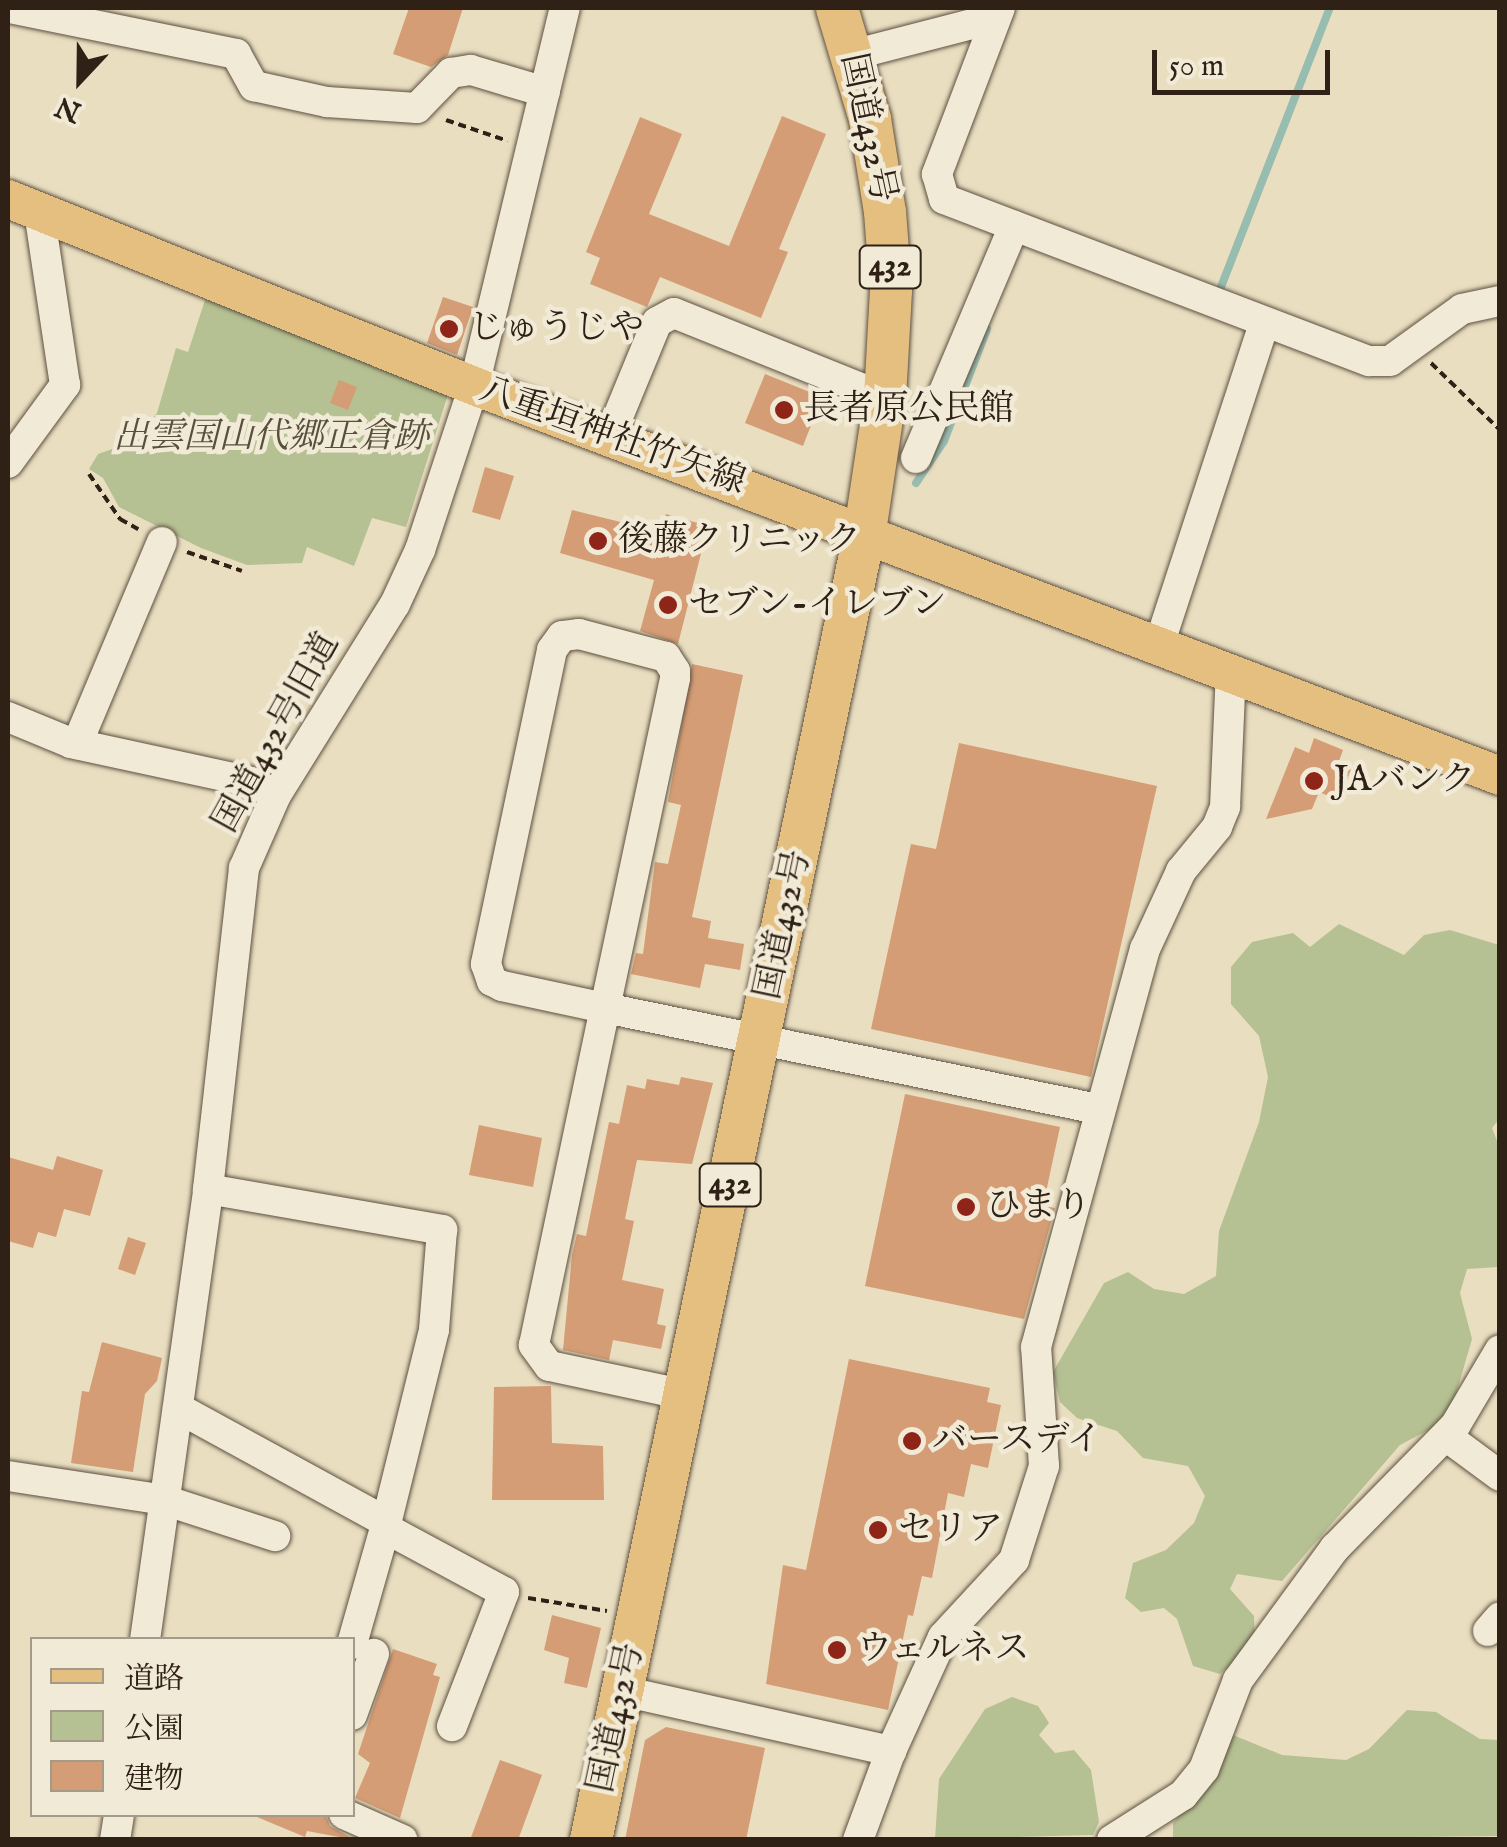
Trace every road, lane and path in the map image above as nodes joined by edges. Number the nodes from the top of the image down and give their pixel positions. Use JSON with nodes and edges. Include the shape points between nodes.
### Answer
{"nodes":[{"id":1,"x":10,"y":8,"type":"edge"},
{"id":2,"x":565,"y":8,"type":"edge"},
{"id":3,"x":837,"y":8,"type":"edge"},
{"id":4,"x":998,"y":13,"type":"edge"},
{"id":5,"x":852,"y":55,"type":"junction"},
{"id":6,"x":545,"y":92,"type":"junction"},
{"id":7,"x":424,"y":104,"type":"junction"},
{"id":8,"x":531,"y":150,"type":"junction"},
{"id":9,"x":24,"y":205,"type":"edge"},
{"id":10,"x":1014,"y":226,"type":"junction"},
{"id":11,"x":1500,"y":300,"type":"edge"},
{"id":12,"x":1264,"y":323,"type":"junction"},
{"id":13,"x":1416,"y":342,"type":"junction"},
{"id":14,"x":474,"y":386,"type":"junction"},
{"id":15,"x":885,"y":398,"type":"junction"},
{"id":16,"x":1500,"y":430,"type":"edge"},
{"id":17,"x":610,"y":436,"type":"junction"},
{"id":18,"x":916,"y":458,"type":"dead end"},
{"id":19,"x":8,"y":463,"type":"edge"},
{"id":20,"x":865,"y":531,"type":"junction"},
{"id":21,"x":162,"y":542,"type":"dead end"},
{"id":22,"x":1160,"y":642,"type":"junction"},
{"id":23,"x":1230,"y":670,"type":"junction"},
{"id":24,"x":8,"y":717,"type":"edge"},
{"id":25,"x":76,"y":744,"type":"junction"},
{"id":26,"x":1500,"y":776,"type":"edge"},
{"id":27,"x":276,"y":795,"type":"junction"},
{"id":28,"x":605,"y":1008,"type":"junction"},
{"id":29,"x":760,"y":1040,"type":"junction"},
{"id":30,"x":1098,"y":1110,"type":"junction"},
{"id":31,"x":208,"y":1189,"type":"junction"},
{"id":32,"x":1500,"y":1350,"type":"edge"},
{"id":33,"x":686,"y":1396,"type":"junction"},
{"id":34,"x":178,"y":1408,"type":"junction"},
{"id":35,"x":1446,"y":1436,"type":"junction"},
{"id":36,"x":8,"y":1476,"type":"edge"},
{"id":37,"x":1500,"y":1476,"type":"edge"},
{"id":38,"x":164,"y":1500,"type":"junction"},
{"id":39,"x":386,"y":1525,"type":"junction"},
{"id":40,"x":275,"y":1536,"type":"dead end"},
{"id":41,"x":504,"y":1592,"type":"junction"},
{"id":42,"x":638,"y":1619,"type":"junction"},
{"id":43,"x":145,"y":1637,"type":"edge"},
{"id":44,"x":363,"y":1649,"type":"edge"},
{"id":45,"x":622,"y":1691,"type":"junction"},
{"id":46,"x":355,"y":1697,"type":"edge"},
{"id":47,"x":452,"y":1726,"type":"dead end"},
{"id":48,"x":891,"y":1750,"type":"junction"},
{"id":49,"x":351,"y":1817,"type":"edge"},
{"id":50,"x":404,"y":1840,"type":"edge"},
{"id":51,"x":591,"y":1840,"type":"edge"},
{"id":52,"x":858,"y":1840,"type":"edge"},
{"id":53,"x":1112,"y":1840,"type":"edge"}],
"edges":[{"from":1,"to":7,"type":"street","via":[[236,54],[254,86],[327,102]]},
{"from":2,"to":6,"type":"street","name":"国道432号旧道"},
{"from":3,"to":5,"type":"highway","name":"国道432号","number":"432"},
{"from":4,"to":5,"type":"street"},
{"from":4,"to":10,"type":"street","via":[[935,184],[944,198]]},
{"from":5,"to":15,"type":"highway","name":"国道432号","number":"432","via":[[886,212],[891,290]]},
{"from":6,"to":7,"type":"street","via":[[471,70],[452,73]]},
{"from":6,"to":8,"type":"street","name":"国道432号旧道"},
{"from":7,"to":8,"type":"path","via":[[435,116]]},
{"from":8,"to":14,"type":"street","name":"国道432号旧道"},
{"from":9,"to":14,"type":"main road","name":"八重垣神社竹矢線"},
{"from":9,"to":19,"type":"street","via":[[65,385]]},
{"from":10,"to":12,"type":"street"},
{"from":10,"to":18,"type":"street"},
{"from":11,"to":13,"type":"street","via":[[1462,308]]},
{"from":12,"to":13,"type":"street","via":[[1370,362],[1390,361]]},
{"from":12,"to":22,"type":"street"},
{"from":13,"to":16,"type":"path"},
{"from":14,"to":17,"type":"main road","name":"八重垣神社竹矢線"},
{"from":14,"to":27,"type":"street","name":"国道432号旧道","via":[[420,550],[394,604]]},
{"from":15,"to":17,"type":"street","via":[[674,313],[657,322]]},
{"from":15,"to":20,"type":"highway","name":"国道432号","number":"432"},
{"from":17,"to":20,"type":"main road","name":"八重垣神社竹矢線"},
{"from":20,"to":22,"type":"main road","name":"八重垣神社竹矢線"},
{"from":20,"to":29,"type":"highway","name":"国道432号","number":"432"},
{"from":21,"to":25,"type":"street"},
{"from":22,"to":23,"type":"main road","name":"八重垣神社竹矢線"},
{"from":23,"to":26,"type":"main road","name":"八重垣神社竹矢線"},
{"from":23,"to":30,"type":"street","via":[[1225,807],[1160,915]]},
{"from":24,"to":25,"type":"street"},
{"from":25,"to":27,"type":"street","via":[[251,782]]},
{"from":27,"to":31,"type":"street","name":"国道432号旧道","via":[[244,868]]},
{"from":28,"to":28,"type":"street","via":[[502,986],[492,981],[486,964],[552,650],[570,634],[666,657],[676,671]]},
{"from":28,"to":29,"type":"street"},
{"from":28,"to":33,"type":"street","via":[[534,1345],[550,1366]]},
{"from":29,"to":30,"type":"street"},
{"from":29,"to":33,"type":"highway","name":"国道432号","number":"432"},
{"from":30,"to":48,"type":"street","via":[[1036,1347],[1044,1466],[1025,1542],[943,1637]]},
{"from":31,"to":34,"type":"street","name":"国道432号旧道"},
{"from":31,"to":39,"type":"street","via":[[442,1230],[434,1330]]},
{"from":32,"to":35,"type":"street"},
{"from":33,"to":42,"type":"highway","name":"国道432号","number":"432"},
{"from":34,"to":38,"type":"street","name":"国道432号旧道"},
{"from":34,"to":39,"type":"street"},
{"from":35,"to":37,"type":"street"},
{"from":35,"to":53,"type":"street","via":[[1336,1548],[1238,1680],[1204,1768],[1183,1796]]},
{"from":36,"to":38,"type":"street"},
{"from":38,"to":40,"type":"street"},
{"from":38,"to":43,"type":"street","name":"国道432号旧道"},
{"from":39,"to":41,"type":"street"},
{"from":39,"to":44,"type":"street"},
{"from":41,"to":42,"type":"path"},
{"from":41,"to":47,"type":"street"},
{"from":42,"to":45,"type":"highway","name":"国道432号","number":"432"},
{"from":44,"to":46,"type":"street"},
{"from":45,"to":48,"type":"street"},
{"from":45,"to":51,"type":"highway","name":"国道432号","number":"432"},
{"from":48,"to":52,"type":"street"},
{"from":49,"to":50,"type":"street"}]}
